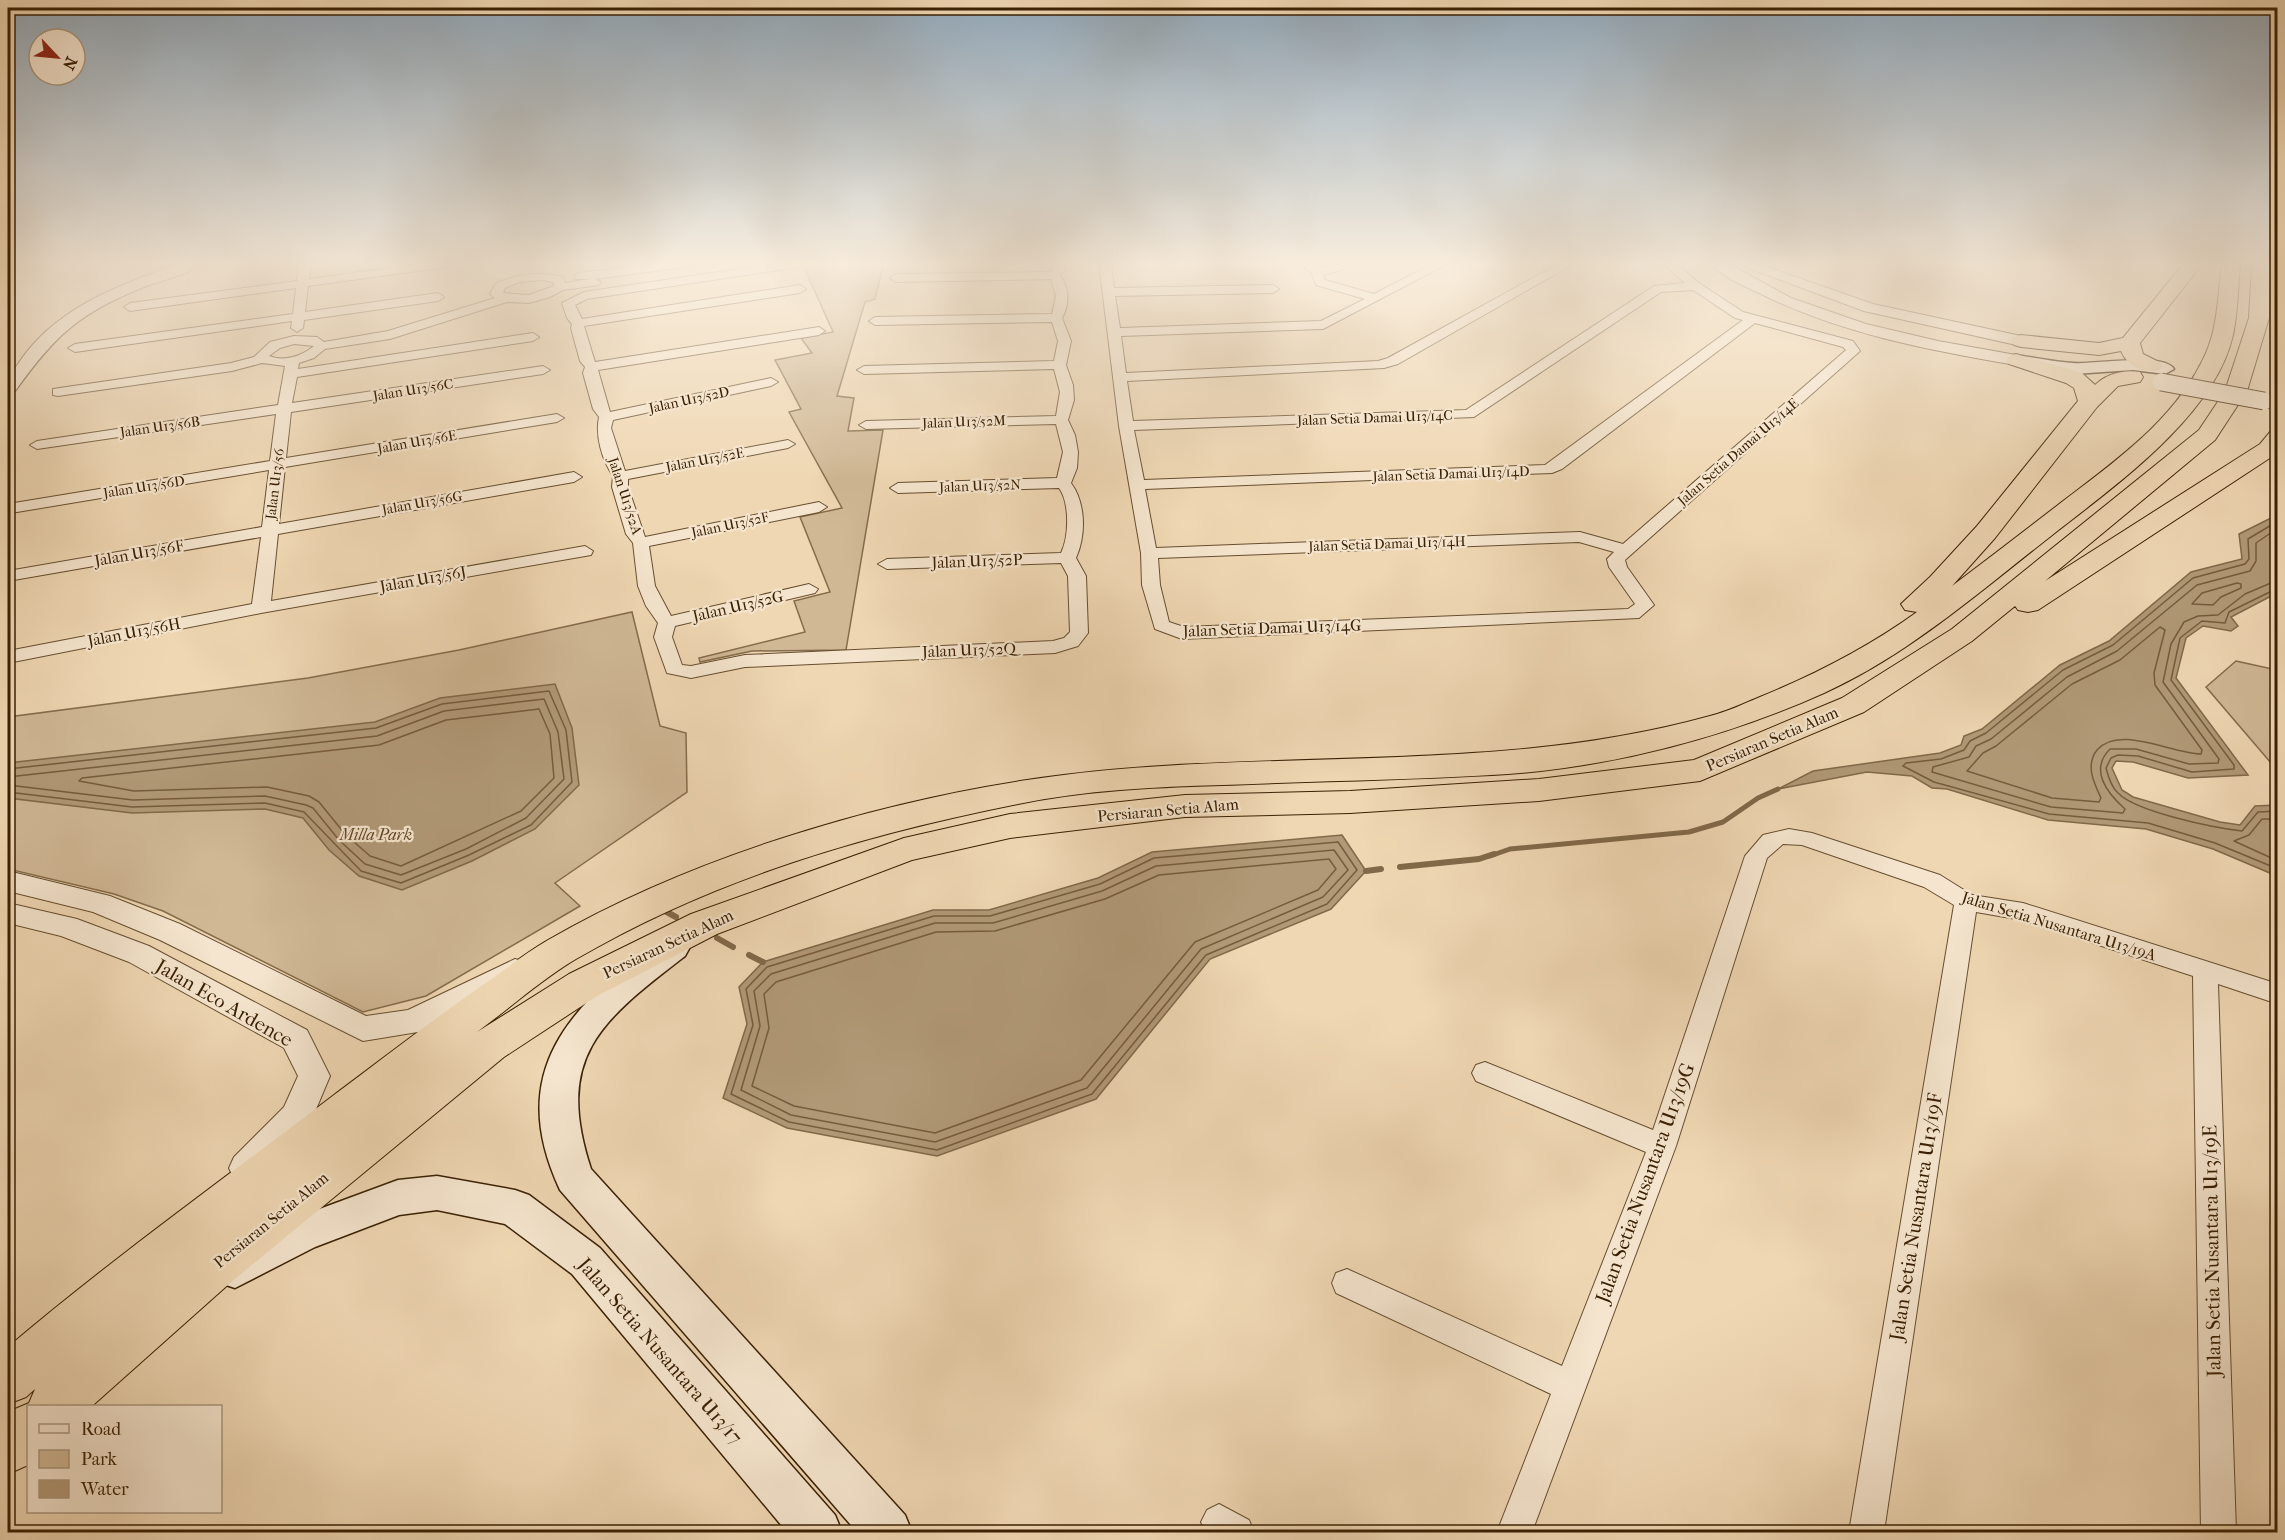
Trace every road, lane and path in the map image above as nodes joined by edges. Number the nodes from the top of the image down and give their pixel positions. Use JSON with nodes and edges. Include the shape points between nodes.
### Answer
{"nodes":[{"id":1,"x":31,"y":335,"type":"edge"},
{"id":2,"x":53,"y":335,"type":"edge"},
{"id":3,"x":167,"y":335,"type":"edge"},
{"id":4,"x":295,"y":335,"type":"edge"},
{"id":5,"x":390,"y":335,"type":"edge"},
{"id":6,"x":579,"y":335,"type":"edge"},
{"id":7,"x":800,"y":335,"type":"edge"},
{"id":8,"x":1063,"y":335,"type":"edge"},
{"id":9,"x":1115,"y":335,"type":"edge"},
{"id":10,"x":1440,"y":335,"type":"edge"},
{"id":11,"x":1589,"y":335,"type":"edge"},
{"id":12,"x":1731,"y":335,"type":"edge"},
{"id":13,"x":1813,"y":335,"type":"edge"},
{"id":14,"x":1891,"y":335,"type":"edge"},
{"id":15,"x":1965,"y":335,"type":"edge"},
{"id":16,"x":2137,"y":335,"type":"edge"},
{"id":17,"x":2223,"y":335,"type":"edge"},
{"id":18,"x":2254,"y":335,"type":"edge"},
{"id":19,"x":533,"y":337,"type":"dead end"},
{"id":20,"x":294,"y":340,"type":"junction"},
{"id":21,"x":2130,"y":343,"type":"junction"},
{"id":22,"x":319,"y":344,"type":"junction"},
{"id":23,"x":75,"y":348,"type":"dead end"},
{"id":24,"x":2019,"y":350,"type":"junction"},
{"id":25,"x":13,"y":355,"type":"dead end"},
{"id":26,"x":262,"y":359,"type":"junction"},
{"id":27,"x":1059,"y":365,"type":"junction"},
{"id":28,"x":291,"y":367,"type":"junction"},
{"id":29,"x":592,"y":367,"type":"junction"},
{"id":30,"x":2110,"y":367,"type":"junction"},
{"id":31,"x":543,"y":370,"type":"dead end"},
{"id":32,"x":864,"y":370,"type":"dead end"},
{"id":33,"x":2160,"y":372,"type":"junction"},
{"id":34,"x":1119,"y":377,"type":"junction"},
{"id":35,"x":2132,"y":377,"type":"junction"},
{"id":36,"x":771,"y":382,"type":"dead end"},
{"id":37,"x":8,"y":389,"type":"edge"},
{"id":38,"x":58,"y":392,"type":"dead end"},
{"id":39,"x":2271,"y":395,"type":"edge"},
{"id":40,"x":2090,"y":402,"type":"junction"},
{"id":41,"x":284,"y":410,"type":"junction"},
{"id":42,"x":606,"y":417,"type":"junction"},
{"id":43,"x":557,"y":418,"type":"dead end"},
{"id":44,"x":1061,"y":420,"type":"junction"},
{"id":45,"x":866,"y":425,"type":"dead end"},
{"id":46,"x":1126,"y":426,"type":"junction"},
{"id":47,"x":2274,"y":443,"type":"edge"},
{"id":48,"x":37,"y":444,"type":"dead end"},
{"id":49,"x":788,"y":444,"type":"dead end"},
{"id":50,"x":277,"y":465,"type":"junction"},
{"id":51,"x":621,"y":476,"type":"junction"},
{"id":52,"x":574,"y":477,"type":"dead end"},
{"id":53,"x":1063,"y":483,"type":"junction"},
{"id":54,"x":1137,"y":485,"type":"junction"},
{"id":55,"x":898,"y":488,"type":"dead end"},
{"id":56,"x":819,"y":507,"type":"dead end"},
{"id":57,"x":11,"y":508,"type":"dead end"},
{"id":58,"x":270,"y":530,"type":"junction"},
{"id":59,"x":641,"y":543,"type":"junction"},
{"id":60,"x":1624,"y":550,"type":"junction"},
{"id":61,"x":585,"y":551,"type":"dead end"},
{"id":62,"x":1149,"y":553,"type":"junction"},
{"id":63,"x":1067,"y":558,"type":"junction"},
{"id":64,"x":887,"y":564,"type":"dead end"},
{"id":65,"x":8,"y":576,"type":"edge"},
{"id":66,"x":809,"y":589,"type":"dead end"},
{"id":67,"x":261,"y":608,"type":"junction"},
{"id":68,"x":667,"y":622,"type":"junction"},
{"id":69,"x":1962,"y":635,"type":"junction"},
{"id":70,"x":8,"y":657,"type":"edge"},
{"id":71,"x":1817,"y":685,"type":"junction"},
{"id":72,"x":1775,"y":836,"type":"joint"},
{"id":73,"x":8,"y":881,"type":"edge"},
{"id":74,"x":1966,"y":902,"type":"junction"},
{"id":75,"x":8,"y":914,"type":"edge"},
{"id":76,"x":704,"y":924,"type":"junction"},
{"id":77,"x":560,"y":951,"type":"junction"},
{"id":78,"x":2205,"y":970,"type":"junction"},
{"id":79,"x":2277,"y":994,"type":"edge"},
{"id":80,"x":1485,"y":1073,"type":"dead end"},
{"id":81,"x":1662,"y":1146,"type":"junction"},
{"id":82,"x":1347,"y":1283,"type":"dead end"},
{"id":83,"x":86,"y":1312,"type":"junction"},
{"id":84,"x":123,"y":1345,"type":"junction"},
{"id":85,"x":8,"y":1379,"type":"edge"},
{"id":86,"x":1569,"y":1386,"type":"junction"},
{"id":87,"x":56,"y":1405,"type":"edge"},
{"id":88,"x":27,"y":1431,"type":"edge"},
{"id":89,"x":8,"y":1448,"type":"edge"},
{"id":90,"x":818,"y":1533,"type":"edge"},
{"id":91,"x":888,"y":1533,"type":"edge"},
{"id":92,"x":1515,"y":1533,"type":"edge"},
{"id":93,"x":1866,"y":1533,"type":"edge"},
{"id":94,"x":2219,"y":1533,"type":"edge"}],
"edges":[{"from":1,"to":25,"type":"street"},
{"from":2,"to":37,"type":"street"},
{"from":3,"to":23,"type":"street"},
{"from":4,"to":20,"type":"street"},
{"from":5,"to":22,"type":"street"},
{"from":6,"to":29,"type":"street","name":"Jalan U13/52A"},
{"from":7,"to":29,"type":"street"},
{"from":8,"to":27,"type":"street","via":[[1064,356]]},
{"from":9,"to":34,"type":"street","name":"Jalan Setia Damai U13/14G"},
{"from":10,"to":34,"type":"street","via":[[1393,361],[1360,368]]},
{"from":11,"to":46,"type":"street","name":"Jalan Setia Damai U13/14C","via":[[1469,414]]},
{"from":12,"to":54,"type":"street","name":"Jalan Setia Damai U13/14D","via":[[1547,470]]},
{"from":13,"to":60,"type":"street","name":"Jalan Setia Damai U13/14E","via":[[1848,344],[1851,354]]},
{"from":14,"to":24,"type":"street"},
{"from":15,"to":24,"type":"street"},
{"from":16,"to":21,"type":"highway"},
{"from":17,"to":71,"type":"highway","name":"Persiaran Setia Alam","via":[[2193,396],[2153,440],[1945,605],[1880,652]]},
{"from":18,"to":69,"type":"highway","name":"Persiaran Setia Alam","via":[[2236,391],[2207,435]]},
{"from":19,"to":28,"type":"street"},
{"from":20,"to":22,"type":"street"},
{"from":20,"to":26,"type":"street","via":[[267,348],[260,356]]},
{"from":21,"to":24,"type":"highway","via":[[2099,349]]},
{"from":21,"to":33,"type":"highway","via":[[2134,359]]},
{"from":22,"to":28,"type":"street","via":[[315,353]]},
{"from":24,"to":30,"type":"main road","via":[[2074,369]]},
{"from":24,"to":40,"type":"highway","via":[[2084,385]]},
{"from":26,"to":28,"type":"street"},
{"from":26,"to":38,"type":"street","via":[[232,367]]},
{"from":27,"to":32,"type":"street"},
{"from":27,"to":44,"type":"street","via":[[1065,376],[1066,410]]},
{"from":28,"to":41,"type":"street","name":"Jalan U13/56"},
{"from":29,"to":42,"type":"street","name":"Jalan U13/52A","via":[[600,409]]},
{"from":30,"to":33,"type":"main road"},
{"from":30,"to":35,"type":"main road"},
{"from":31,"to":41,"type":"street","name":"Jalan U13/56C"},
{"from":33,"to":35,"type":"main road"},
{"from":33,"to":39,"type":"main road","bridge":true},
{"from":34,"to":46,"type":"street","name":"Jalan Setia Damai U13/14G"},
{"from":35,"to":40,"type":"highway","via":[[2111,381]]},
{"from":36,"to":42,"type":"street","name":"Jalan U13/52D"},
{"from":40,"to":71,"type":"highway","via":[[1940,583]]},
{"from":41,"to":48,"type":"street","name":"Jalan U13/56B"},
{"from":41,"to":50,"type":"street","name":"Jalan U13/56"},
{"from":42,"to":51,"type":"street","name":"Jalan U13/52A","via":[[604,428],[614,466]]},
{"from":43,"to":50,"type":"street","name":"Jalan U13/56E"},
{"from":44,"to":45,"type":"street","name":"Jalan U13/52M"},
{"from":44,"to":53,"type":"street","via":[[1069,432],[1070,472]]},
{"from":46,"to":54,"type":"street","name":"Jalan Setia Damai U13/14G"},
{"from":47,"to":69,"type":"highway","via":[[2016,612]]},
{"from":49,"to":51,"type":"street","name":"Jalan U13/52E"},
{"from":50,"to":57,"type":"street","name":"Jalan U13/56D"},
{"from":50,"to":58,"type":"street","name":"Jalan U13/56"},
{"from":51,"to":59,"type":"street","name":"Jalan U13/52A","via":[[620,488],[631,525]]},
{"from":52,"to":58,"type":"street","name":"Jalan U13/56G"},
{"from":53,"to":55,"type":"street","name":"Jalan U13/52N"},
{"from":53,"to":63,"type":"street","via":[[1072,495],[1075,542]]},
{"from":54,"to":62,"type":"street","name":"Jalan Setia Damai U13/14G"},
{"from":56,"to":59,"type":"street","name":"Jalan U13/52F"},
{"from":58,"to":65,"type":"street","name":"Jalan U13/56F"},
{"from":58,"to":67,"type":"street","name":"Jalan U13/56"},
{"from":59,"to":68,"type":"street","name":"Jalan U13/52A","via":[[640,557],[656,612]]},
{"from":60,"to":62,"type":"street","name":"Jalan Setia Damai U13/14H","via":[[1580,537]]},
{"from":60,"to":62,"type":"street","name":"Jalan Setia Damai U13/14G","via":[[1616,559],[1618,567],[1645,605],[1634,614],[1182,633],[1161,625],[1151,585]]},
{"from":61,"to":67,"type":"street","name":"Jalan U13/56J"},
{"from":63,"to":64,"type":"street","name":"Jalan U13/52P"},
{"from":63,"to":68,"type":"street","name":"Jalan U13/52Q","via":[[1077,576],[1079,633],[1071,642],[1055,647],[745,661],[683,671],[670,664],[663,637]]},
{"from":66,"to":68,"type":"street","name":"Jalan U13/52G"},
{"from":67,"to":70,"type":"street","name":"Jalan U13/56H"},
{"from":69,"to":76,"type":"highway","name":"Persiaran Setia Alam","via":[[1853,705],[1700,770],[1539,790],[1350,802],[1185,806],[1010,826],[904,850]]},
{"from":71,"to":77,"type":"highway","name":"Persiaran Setia Alam","via":[[1724,723],[1608,750],[1513,763],[1148,777],[1026,791],[903,816],[800,845],[690,887]]},
{"from":72,"to":74,"type":"street","name":"Jalan Setia Nusantara U13/19A","via":[[1804,838],[1921,878]]},
{"from":72,"to":81,"type":"street","name":"Jalan Setia Nusantara U13/19G","via":[[1756,856]]},
{"from":73,"to":77,"type":"street","name":"Jalan Eco Ardence","via":[[100,903],[363,1029],[413,1022]]},
{"from":74,"to":78,"type":"street","name":"Jalan Setia Nusantara U13/19A","via":[[2023,912]]},
{"from":74,"to":93,"type":"street","name":"Jalan Setia Nusantara U13/19F"},
{"from":75,"to":83,"type":"street","name":"Jalan Eco Ardence","via":[[67,927],[139,954],[296,1039],[314,1076],[297,1116],[224,1190]]},
{"from":76,"to":84,"type":"highway","name":"Persiaran Setia Alam","via":[[583,985],[489,1045],[213,1267]]},
{"from":76,"to":91,"type":"main road","via":[[596,1013],[570,1045],[556,1103],[563,1152],[574,1178]]},
{"from":77,"to":83,"type":"highway","name":"Persiaran Setia Alam","via":[[458,1024]]},
{"from":78,"to":79,"type":"street","name":"Jalan Setia Nusantara U13/19A"},
{"from":78,"to":94,"type":"street","name":"Jalan Setia Nusantara U13/19E"},
{"from":80,"to":81,"type":"street"},
{"from":81,"to":86,"type":"street","name":"Jalan Setia Nusantara U13/19G"},
{"from":82,"to":86,"type":"street"},
{"from":83,"to":85,"type":"highway","name":"Persiaran Setia Alam"},
{"from":84,"to":87,"type":"highway","name":"Persiaran Setia Alam"},
{"from":84,"to":90,"type":"main road","name":"Jalan Setia Nusantara U13/17","via":[[241,1264],[353,1213],[398,1198],[437,1193],[515,1208],[586,1261]]},
{"from":86,"to":92,"type":"street","name":"Jalan Setia Nusantara U13/19G"},
{"from":88,"to":89,"type":"highway"}]}
